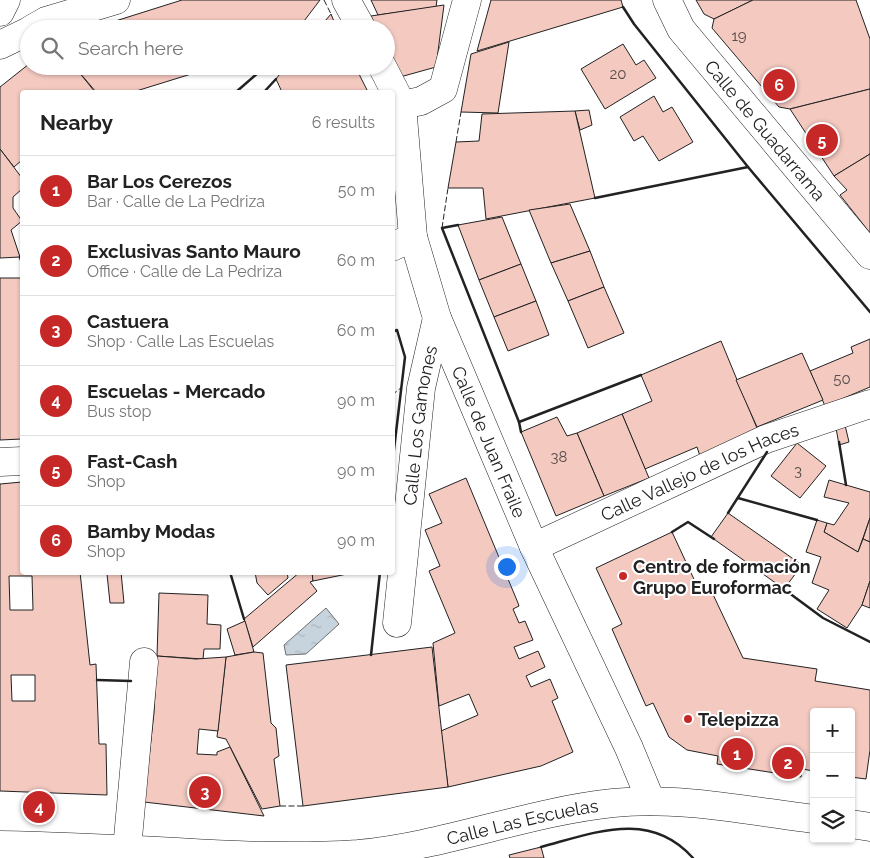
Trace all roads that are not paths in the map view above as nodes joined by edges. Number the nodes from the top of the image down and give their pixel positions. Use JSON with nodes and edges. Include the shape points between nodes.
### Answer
{"nodes":[{"id":1,"x":6,"y":0,"type":"edge"},
{"id":2,"x":116,"y":0,"type":"edge"},
{"id":3,"x":346,"y":0,"type":"edge"},
{"id":4,"x":467,"y":0,"type":"edge"},
{"id":5,"x":667,"y":0,"type":"edge"},
{"id":6,"x":0,"y":12,"type":"edge"},
{"id":7,"x":57,"y":20,"type":"edge"},
{"id":8,"x":357,"y":20,"type":"edge"},
{"id":9,"x":20,"y":35,"type":"edge"},
{"id":10,"x":0,"y":46,"type":"edge"},
{"id":11,"x":387,"y":75,"type":"edge"},
{"id":12,"x":394,"y":90,"type":"edge"},
{"id":13,"x":395,"y":91,"type":"edge"},
{"id":14,"x":402,"y":105,"type":"junction"},
{"id":15,"x":403,"y":242,"type":"edge"},
{"id":16,"x":870,"y":255,"type":"edge"},
{"id":17,"x":437,"y":318,"type":"junction"},
{"id":18,"x":870,"y":404,"type":"edge"},
{"id":19,"x":20,"y":461,"type":"edge"},
{"id":20,"x":0,"y":462,"type":"edge"},
{"id":21,"x":534,"y":547,"type":"junction"},
{"id":22,"x":397,"y":623,"type":"dead end"},
{"id":23,"x":144,"y":662,"type":"dead end"},
{"id":24,"x":651,"y":801,"type":"junction"},
{"id":25,"x":810,"y":820,"type":"edge"},
{"id":26,"x":855,"y":824,"type":"edge"},
{"id":27,"x":870,"y":826,"type":"edge"},
{"id":28,"x":7,"y":849,"type":"edge"},
{"id":29,"x":127,"y":849,"type":"junction"}],
"edges":[{"from":1,"to":6,"type":"street"},
{"from":2,"to":7,"type":"street"},
{"from":3,"to":8,"type":"street"},
{"from":4,"to":14,"type":"street","via":[[443,89],[421,101]]},
{"from":5,"to":16,"type":"street","name":"Calle de Guadarrama","via":[[681,29]]},
{"from":9,"to":10,"type":"street"},
{"from":11,"to":12,"type":"street","name":"Calle de Juan Fraile"},
{"from":13,"to":14,"type":"street","name":"Calle de Juan Fraile"},
{"from":14,"to":15,"type":"street","name":"Calle de Juan Fraile"},
{"from":15,"to":17,"type":"street","name":"Calle de Juan Fraile"},
{"from":17,"to":21,"type":"street","name":"Calle de Juan Fraile"},
{"from":17,"to":22,"type":"street","name":"Calle Los Gamones","via":[[421,388]]},
{"from":18,"to":21,"type":"street","name":"Calle Vallejo de los Haces","via":[[766,439]]},
{"from":19,"to":20,"type":"street"},
{"from":21,"to":24,"type":"street","name":"Calle de Juan Fraile"},
{"from":23,"to":29,"type":"street"},
{"from":24,"to":25,"type":"street","name":"Calle Las Escuelas"},
{"from":24,"to":29,"type":"street","name":"Calle Las Escuelas","via":[[603,805],[454,839],[358,854],[305,858]]},
{"from":26,"to":27,"type":"street"},
{"from":28,"to":29,"type":"street","name":"Calle Las Escuelas"}]}
